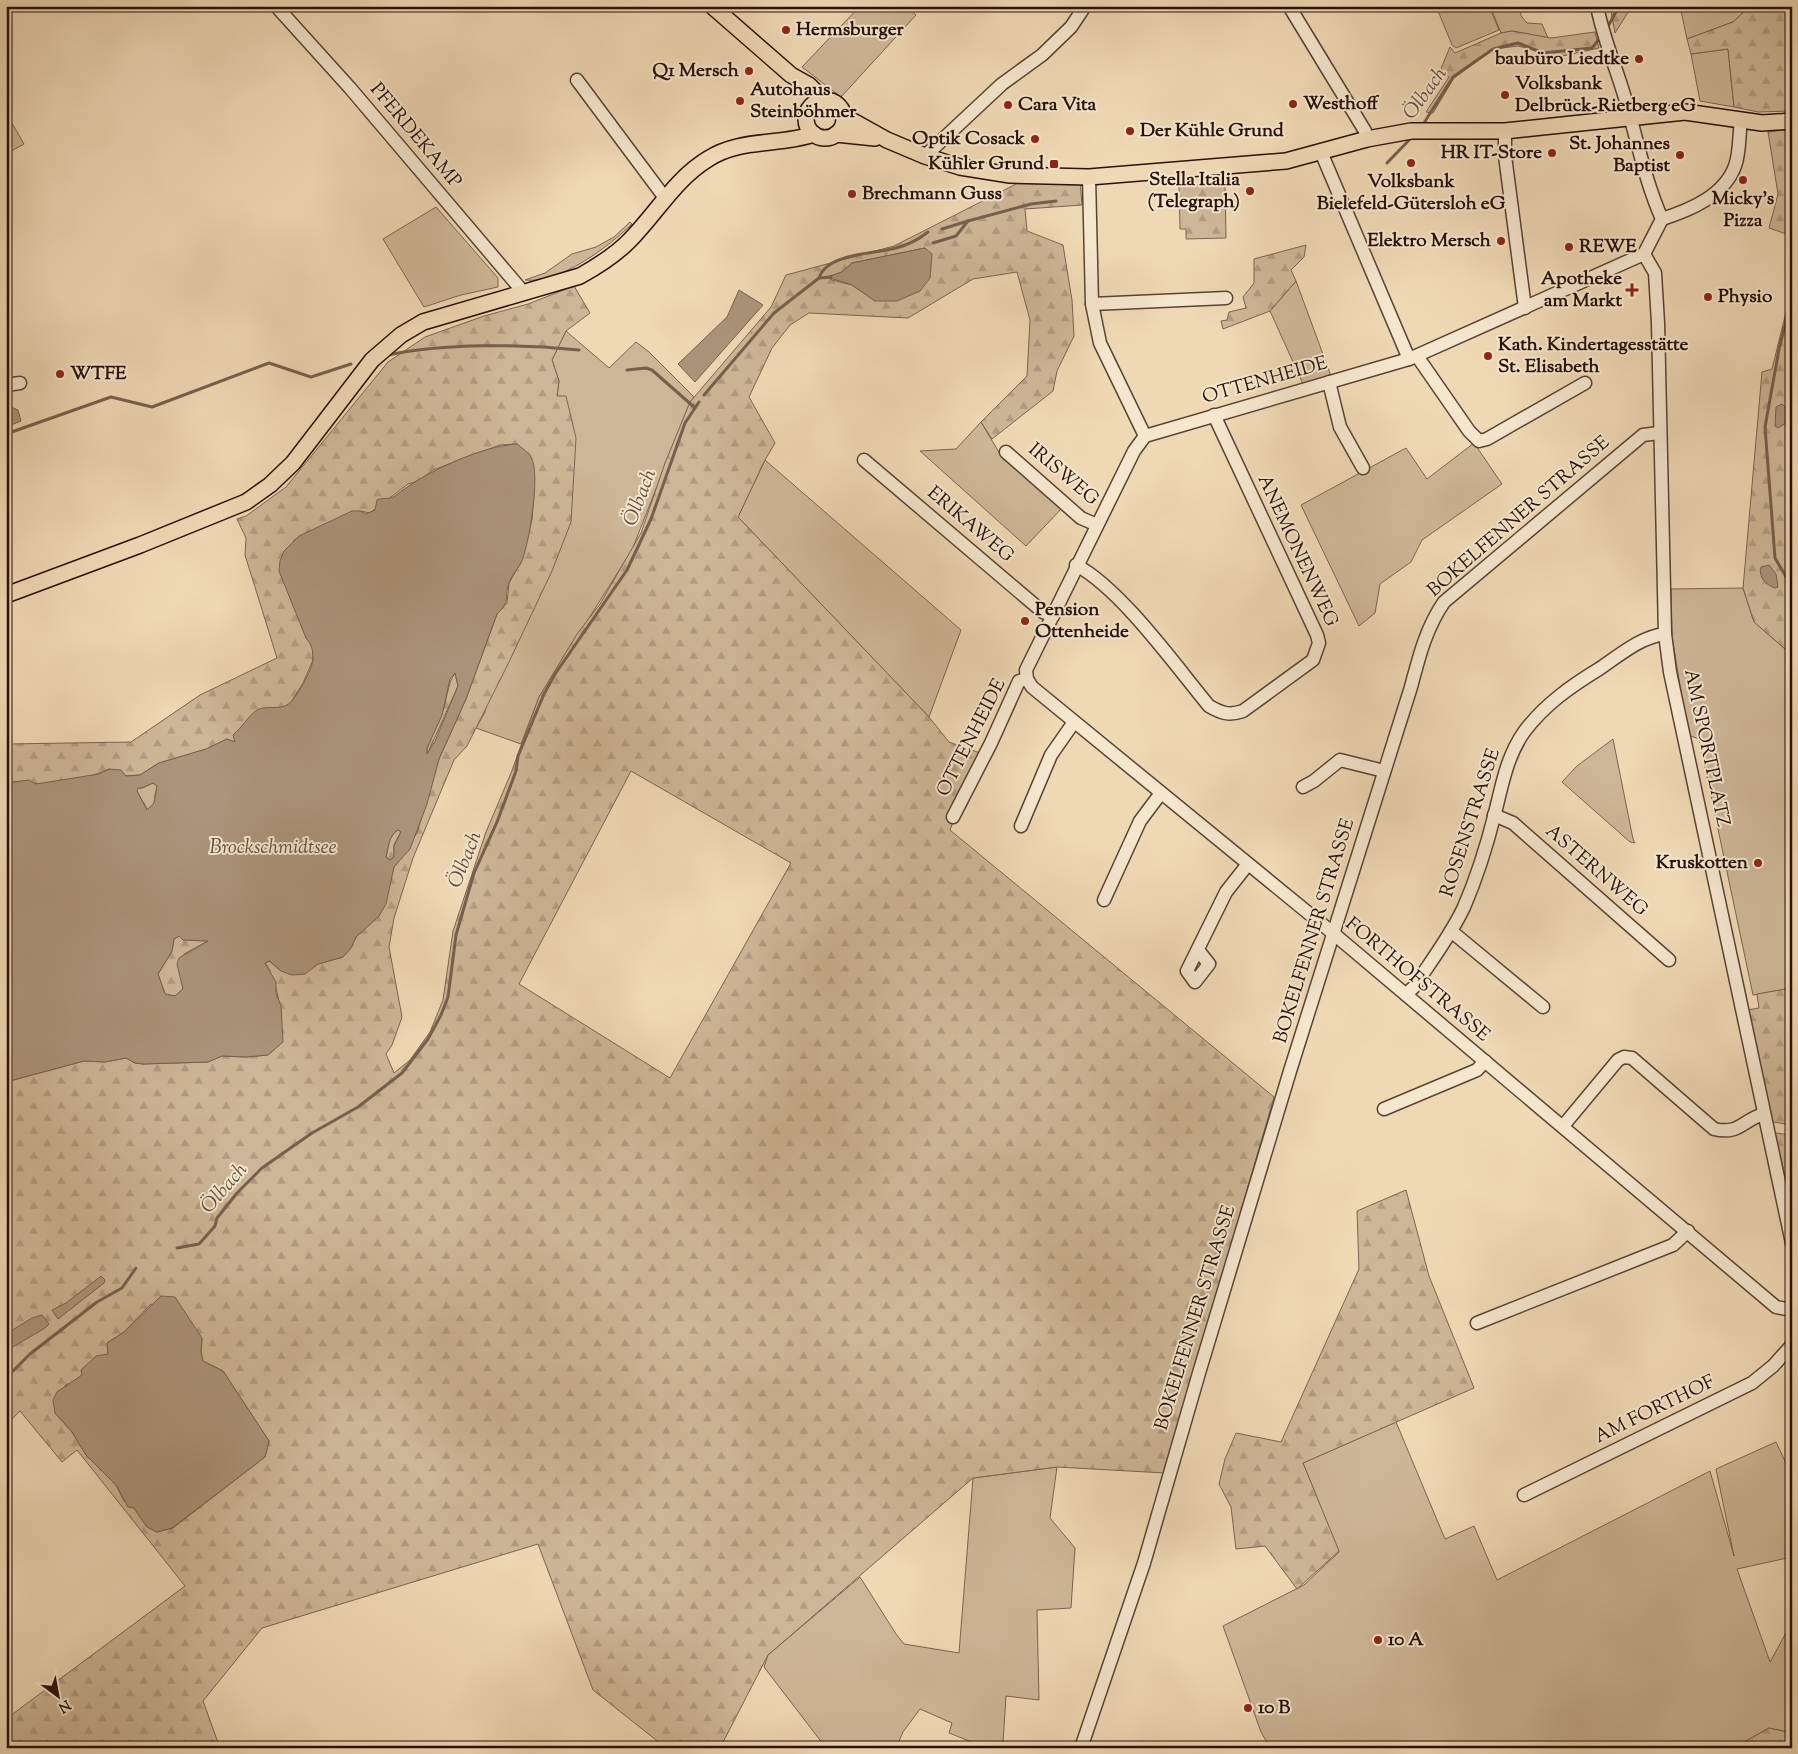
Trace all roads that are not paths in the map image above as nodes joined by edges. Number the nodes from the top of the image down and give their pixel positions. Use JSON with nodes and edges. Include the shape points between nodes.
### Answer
{"nodes":[{"id":1,"x":276,"y":6,"type":"edge"},
{"id":2,"x":712,"y":6,"type":"edge"},
{"id":3,"x":1085,"y":6,"type":"edge"},
{"id":4,"x":1289,"y":6,"type":"edge"},
{"id":5,"x":1597,"y":6,"type":"edge"},
{"id":6,"x":791,"y":75,"type":"junction"},
{"id":7,"x":577,"y":80,"type":"dead end"},
{"id":8,"x":824,"y":100,"type":"junction"},
{"id":9,"x":808,"y":113,"type":"junction"},
{"id":10,"x":844,"y":116,"type":"junction"},
{"id":11,"x":1630,"y":117,"type":"junction"},
{"id":12,"x":1740,"y":120,"type":"junction"},
{"id":13,"x":1792,"y":121,"type":"edge"},
{"id":14,"x":1505,"y":131,"type":"junction"},
{"id":15,"x":814,"y":134,"type":"junction"},
{"id":16,"x":836,"y":134,"type":"junction"},
{"id":17,"x":1367,"y":139,"type":"junction"},
{"id":18,"x":887,"y":140,"type":"junction"},
{"id":19,"x":780,"y":141,"type":"junction"},
{"id":20,"x":1321,"y":152,"type":"junction"},
{"id":21,"x":925,"y":156,"type":"junction"},
{"id":22,"x":1089,"y":177,"type":"junction"},
{"id":23,"x":665,"y":198,"type":"junction"},
{"id":24,"x":1662,"y":220,"type":"junction"},
{"id":25,"x":1644,"y":254,"type":"junction"},
{"id":26,"x":522,"y":294,"type":"junction"},
{"id":27,"x":1226,"y":298,"type":"dead end"},
{"id":28,"x":1092,"y":304,"type":"junction"},
{"id":29,"x":1525,"y":308,"type":"junction"},
{"id":30,"x":1413,"y":358,"type":"junction"},
{"id":31,"x":1328,"y":382,"type":"junction"},
{"id":32,"x":1585,"y":383,"type":"dead end"},
{"id":33,"x":20,"y":384,"type":"dead end"},
{"id":34,"x":6,"y":385,"type":"edge"},
{"id":35,"x":1214,"y":415,"type":"junction"},
{"id":36,"x":1659,"y":433,"type":"junction"},
{"id":37,"x":1145,"y":436,"type":"junction"},
{"id":38,"x":1006,"y":452,"type":"dead end"},
{"id":39,"x":864,"y":460,"type":"dead end"},
{"id":40,"x":1362,"y":468,"type":"dead end"},
{"id":41,"x":1097,"y":525,"type":"junction"},
{"id":42,"x":1076,"y":565,"type":"junction"},
{"id":43,"x":6,"y":595,"type":"edge"},
{"id":44,"x":1054,"y":616,"type":"junction"},
{"id":45,"x":1665,"y":634,"type":"junction"},
{"id":46,"x":1027,"y":678,"type":"junction"},
{"id":47,"x":1074,"y":722,"type":"junction"},
{"id":48,"x":1384,"y":771,"type":"junction"},
{"id":49,"x":1303,"y":787,"type":"dead end"},
{"id":50,"x":1161,"y":793,"type":"junction"},
{"id":51,"x":1494,"y":815,"type":"junction"},
{"id":52,"x":953,"y":816,"type":"dead end"},
{"id":53,"x":1021,"y":826,"type":"dead end"},
{"id":54,"x":1248,"y":864,"type":"junction"},
{"id":55,"x":1104,"y":900,"type":"dead end"},
{"id":56,"x":1451,"y":931,"type":"junction"},
{"id":57,"x":1334,"y":934,"type":"junction"},
{"id":58,"x":1198,"y":950,"type":"dead end"},
{"id":59,"x":1669,"y":960,"type":"dead end"},
{"id":60,"x":1406,"y":994,"type":"junction"},
{"id":61,"x":1543,"y":1007,"type":"dead end"},
{"id":62,"x":1485,"y":1061,"type":"junction"},
{"id":63,"x":1384,"y":1109,"type":"dead end"},
{"id":64,"x":1764,"y":1114,"type":"junction"},
{"id":65,"x":1563,"y":1126,"type":"junction"},
{"id":66,"x":1688,"y":1232,"type":"junction"},
{"id":67,"x":1792,"y":1243,"type":"edge"},
{"id":68,"x":1792,"y":1310,"type":"edge"},
{"id":69,"x":1478,"y":1323,"type":"dead end"},
{"id":70,"x":1792,"y":1345,"type":"edge"},
{"id":71,"x":1524,"y":1495,"type":"dead end"},
{"id":72,"x":1081,"y":1748,"type":"edge"}],
"edges":[{"from":1,"to":26,"type":"street","name":"PFERDEKAMP","via":[[350,88]]},
{"from":2,"to":6,"type":"main road"},
{"from":3,"to":21,"type":"street","via":[[1071,27],[1002,84]]},
{"from":4,"to":17,"type":"street","via":[[1365,130]]},
{"from":5,"to":11,"type":"street"},
{"from":6,"to":8,"type":"main road","via":[[809,85]]},
{"from":6,"to":9,"type":"main road","via":[[803,94]]},
{"from":7,"to":23,"type":"street"},
{"from":8,"to":9,"type":"main road","via":[[818,101]]},
{"from":8,"to":10,"type":"main road","via":[[837,104]]},
{"from":9,"to":15,"type":"main road","via":[[808,126]]},
{"from":9,"to":19,"type":"main road","via":[[795,132]]},
{"from":10,"to":16,"type":"main road"},
{"from":10,"to":18,"type":"main road"},
{"from":11,"to":12,"type":"main road","via":[[1685,112]]},
{"from":11,"to":14,"type":"main road"},
{"from":11,"to":24,"type":"street","via":[[1652,199]]},
{"from":12,"to":13,"type":"main road"},
{"from":12,"to":24,"type":"street","via":[[1736,164],[1729,179],[1701,203]]},
{"from":14,"to":17,"type":"main road","via":[[1417,131]]},
{"from":14,"to":29,"type":"street","via":[[1505,156]]},
{"from":15,"to":16,"type":"main road","via":[[825,137]]},
{"from":15,"to":19,"type":"main road","via":[[790,142]]},
{"from":16,"to":18,"type":"main road"},
{"from":17,"to":20,"type":"main road"},
{"from":18,"to":21,"type":"main road"},
{"from":19,"to":23,"type":"main road","via":[[747,144],[709,158],[690,171]]},
{"from":20,"to":22,"type":"main road","via":[[1286,161]]},
{"from":20,"to":30,"type":"street"},
{"from":21,"to":22,"type":"main road","via":[[960,167],[1010,175]]},
{"from":22,"to":28,"type":"street"},
{"from":23,"to":26,"type":"main road","via":[[630,240],[605,262],[580,276]]},
{"from":24,"to":25,"type":"street"},
{"from":25,"to":29,"type":"street","name":"OTTENHEIDE"},
{"from":25,"to":36,"type":"street","via":[[1655,273]]},
{"from":26,"to":43,"type":"main road","via":[[423,322],[401,335],[372,360],[293,463],[246,502]]},
{"from":27,"to":28,"type":"street"},
{"from":28,"to":37,"type":"street","via":[[1100,343]]},
{"from":29,"to":30,"type":"street","name":"OTTENHEIDE"},
{"from":30,"to":31,"type":"street","name":"OTTENHEIDE"},
{"from":30,"to":32,"type":"street","via":[[1479,441]]},
{"from":31,"to":35,"type":"street","name":"OTTENHEIDE"},
{"from":31,"to":40,"type":"street","via":[[1340,427]]},
{"from":33,"to":34,"type":"street"},
{"from":35,"to":37,"type":"street","name":"OTTENHEIDE"},
{"from":35,"to":42,"type":"street","name":"ANEMONENWEG","via":[[1317,635],[1319,643],[1312,660],[1243,711],[1222,714],[1209,706],[1140,623],[1092,573]]},
{"from":36,"to":45,"type":"street","name":"AM SPORTPLATZ"},
{"from":36,"to":48,"type":"street","name":"BOKELFENNER STRASSE","via":[[1643,435],[1444,602],[1425,637]]},
{"from":37,"to":41,"type":"street","name":"OTTENHEIDE","via":[[1134,451]]},
{"from":38,"to":41,"type":"street","name":"IRISWEG","via":[[1081,518]]},
{"from":39,"to":44,"type":"street","name":"ERIKAWEG","via":[[1043,612]]},
{"from":41,"to":42,"type":"street","name":"OTTENHEIDE"},
{"from":42,"to":44,"type":"street","name":"OTTENHEIDE"},
{"from":44,"to":46,"type":"street","name":"OTTENHEIDE","via":[[1026,670]]},
{"from":45,"to":51,"type":"street","name":"ROSENSTRASSE","via":[[1649,636],[1548,705],[1524,732],[1512,754]]},
{"from":45,"to":64,"type":"street","name":"AM SPORTPLATZ","via":[[1670,672]]},
{"from":46,"to":47,"type":"street","name":"OTTENHEIDE","via":[[1032,687]]},
{"from":46,"to":52,"type":"street","name":"OTTENHEIDE","via":[[1019,682]]},
{"from":47,"to":50,"type":"street","name":"FORTHOFSTRASSE"},
{"from":47,"to":53,"type":"street","via":[[1051,755]]},
{"from":48,"to":49,"type":"street","via":[[1340,760]]},
{"from":48,"to":57,"type":"street","name":"BOKELFENNER STRASSE"},
{"from":50,"to":54,"type":"street","name":"FORTHOFSTRASSE"},
{"from":50,"to":55,"type":"street","via":[[1140,821]]},
{"from":51,"to":56,"type":"street","name":"ROSENSTRASSE","via":[[1480,866]]},
{"from":51,"to":59,"type":"street","name":"ASTERNWEG","via":[[1513,823]]},
{"from":54,"to":57,"type":"street","name":"FORTHOFSTRASSE"},
{"from":54,"to":58,"type":"street","via":[[1226,892]]},
{"from":56,"to":60,"type":"street","name":"ROSENSTRASSE"},
{"from":56,"to":61,"type":"street"},
{"from":57,"to":60,"type":"street","name":"FORTHOFSTRASSE"},
{"from":57,"to":72,"type":"street","name":"BOKELFENNER STRASSE","via":[[1198,1373],[1144,1562]]},
{"from":60,"to":62,"type":"street","name":"FORTHOFSTRASSE"},
{"from":62,"to":63,"type":"street","via":[[1477,1070]]},
{"from":62,"to":65,"type":"street","name":"FORTHOFSTRASSE"},
{"from":64,"to":65,"type":"street","via":[[1727,1132],[1714,1129],[1632,1058],[1624,1057],[1618,1060]]},
{"from":64,"to":67,"type":"street","name":"AM SPORTPLATZ"},
{"from":65,"to":66,"type":"street","name":"FORTHOFSTRASSE"},
{"from":66,"to":68,"type":"street","name":"FORTHOFSTRASSE","via":[[1776,1307]]},
{"from":66,"to":69,"type":"street","via":[[1673,1246]]},
{"from":70,"to":71,"type":"street","name":"AM FORTHOF","via":[[1752,1383]]}]}
